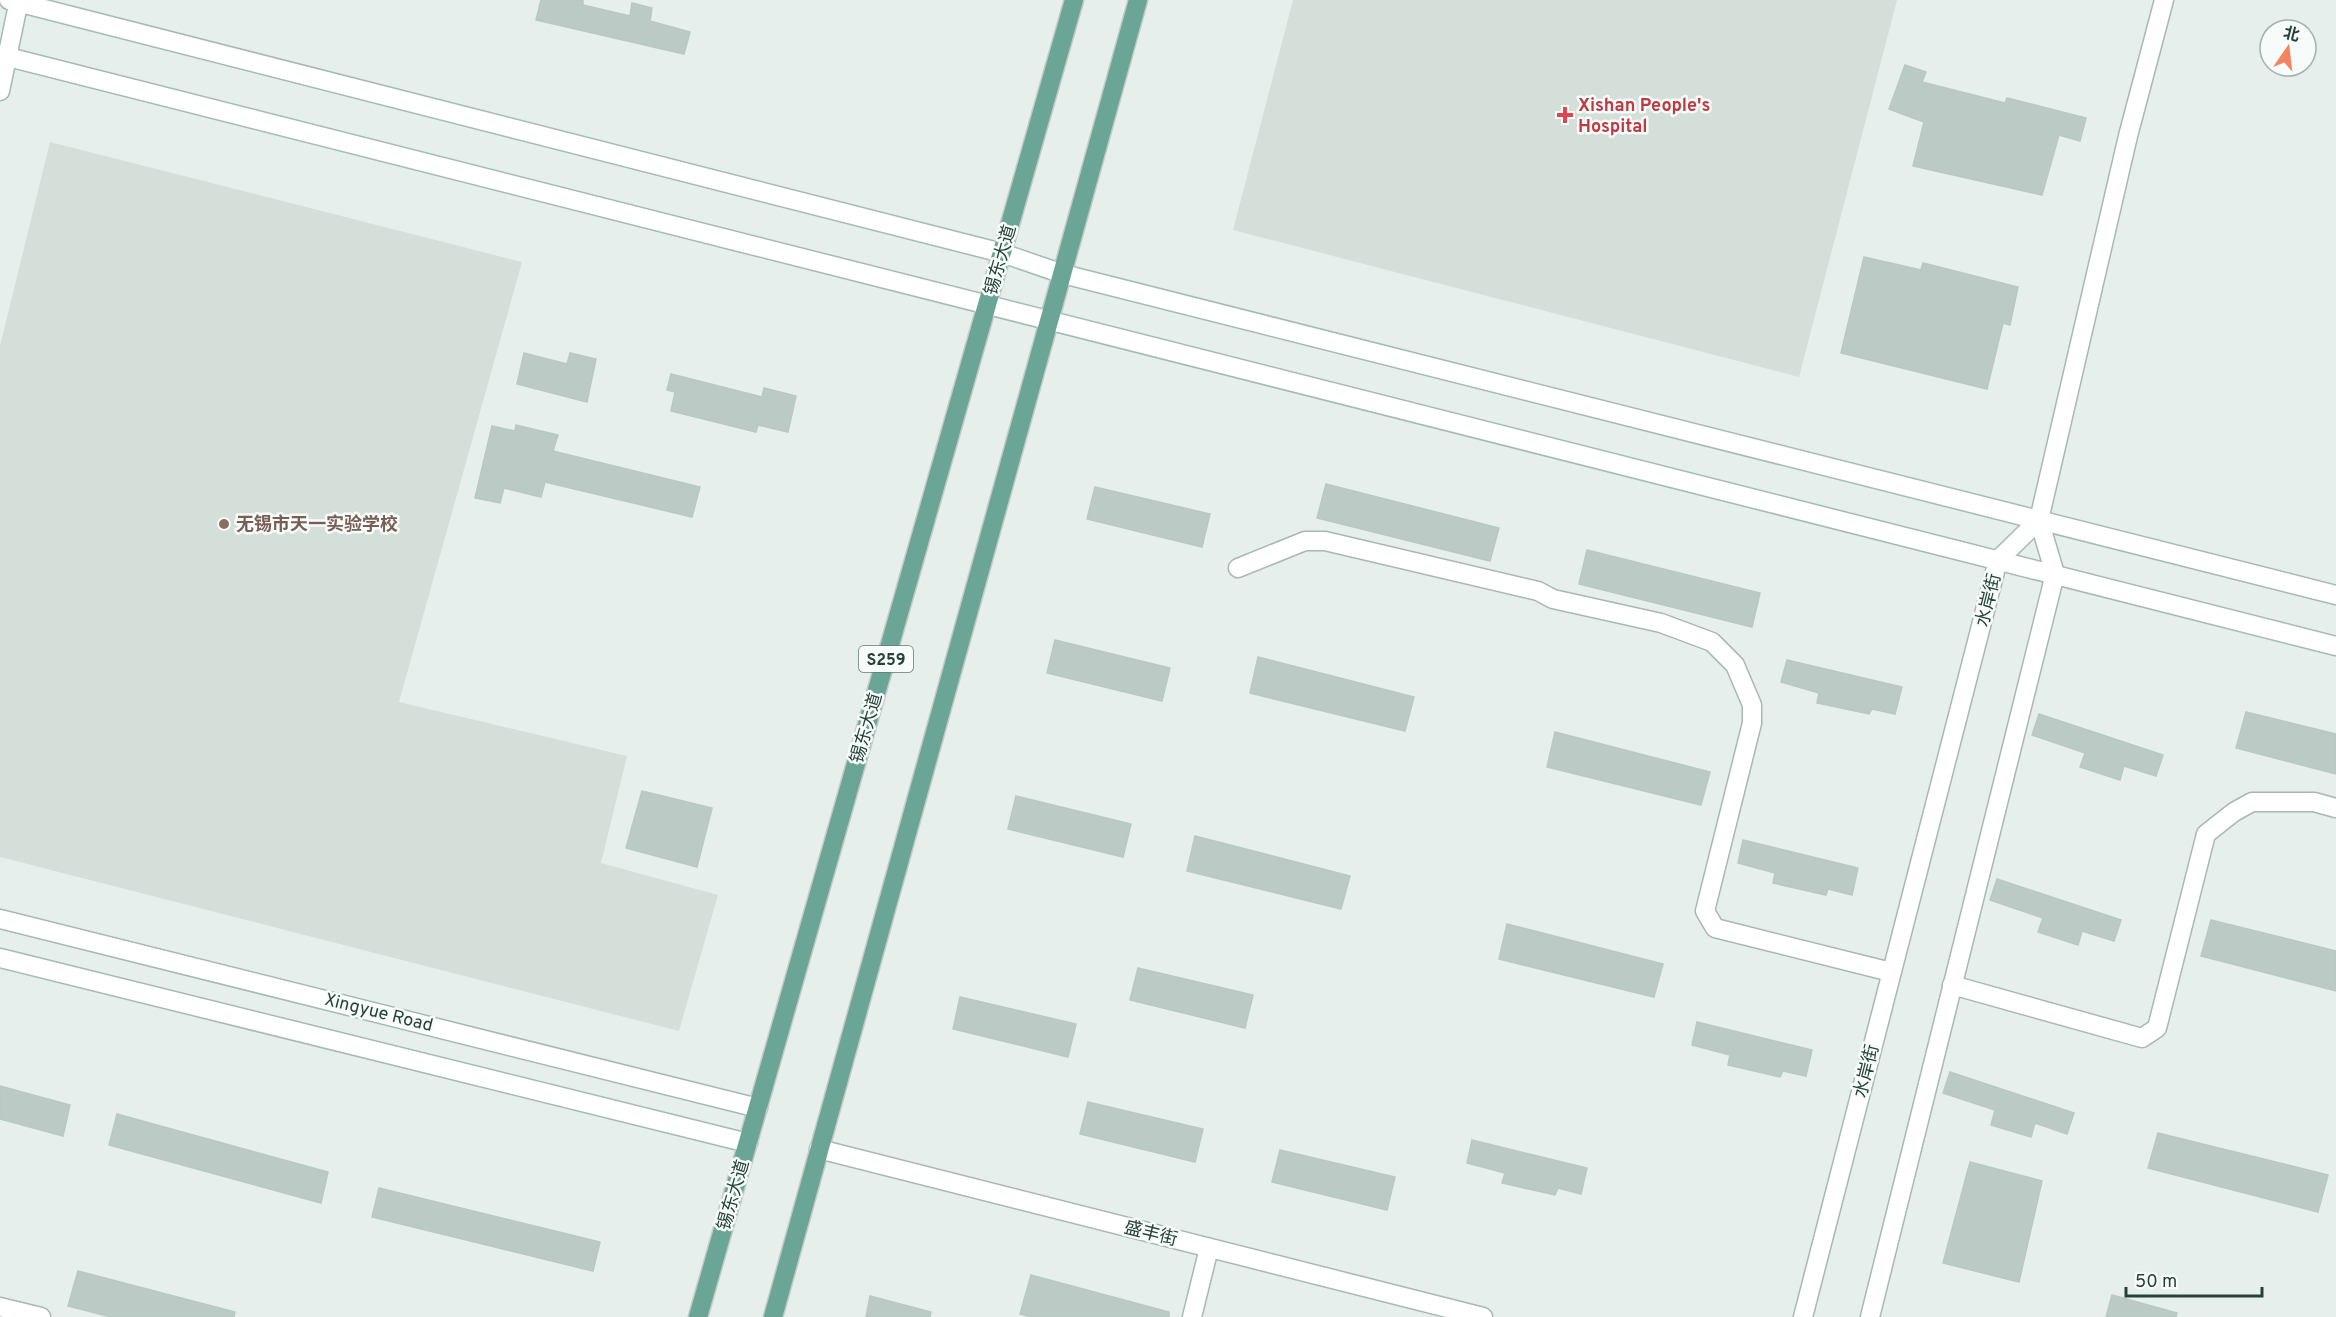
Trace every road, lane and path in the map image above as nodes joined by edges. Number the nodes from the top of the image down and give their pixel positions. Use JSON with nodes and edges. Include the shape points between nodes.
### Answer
{"nodes":[{"id":1,"x":1074,"y":0,"type":"edge"},
{"id":2,"x":1138,"y":0,"type":"edge"},
{"id":3,"x":2164,"y":0,"type":"edge"},
{"id":4,"x":16,"y":1,"type":"edge"},
{"id":5,"x":4,"y":56,"type":"edge"},
{"id":6,"x":0,"y":91,"type":"edge"},
{"id":7,"x":1002,"y":253,"type":"junction"},
{"id":8,"x":1063,"y":274,"type":"junction"},
{"id":9,"x":988,"y":303,"type":"junction"},
{"id":10,"x":1050,"y":320,"type":"junction"},
{"id":11,"x":2040,"y":520,"type":"junction"},
{"id":12,"x":1998,"y":560,"type":"junction"},
{"id":13,"x":1238,"y":568,"type":"dead end"},
{"id":14,"x":2055,"y":574,"type":"junction"},
{"id":15,"x":2336,"y":595,"type":"edge"},
{"id":16,"x":2336,"y":645,"type":"edge"},
{"id":17,"x":2336,"y":808,"type":"edge"},
{"id":18,"x":0,"y":919,"type":"edge"},
{"id":19,"x":0,"y":958,"type":"edge"},
{"id":20,"x":1892,"y":970,"type":"junction"},
{"id":21,"x":1952,"y":985,"type":"junction"},
{"id":22,"x":758,"y":1108,"type":"junction"},
{"id":23,"x":748,"y":1143,"type":"junction"},
{"id":24,"x":819,"y":1149,"type":"junction"},
{"id":25,"x":1209,"y":1248,"type":"junction"},
{"id":26,"x":0,"y":1307,"type":"edge"},
{"id":27,"x":41,"y":1317,"type":"edge"},
{"id":28,"x":698,"y":1317,"type":"edge"},
{"id":29,"x":773,"y":1317,"type":"edge"},
{"id":30,"x":1192,"y":1317,"type":"edge"},
{"id":31,"x":1483,"y":1317,"type":"edge"},
{"id":32,"x":1803,"y":1317,"type":"edge"},
{"id":33,"x":1869,"y":1317,"type":"edge"}],
"edges":[{"from":1,"to":7,"type":"main road","name":"锡东大道","number":"S259"},
{"from":2,"to":8,"type":"main road"},
{"from":3,"to":11,"type":"street","via":[[2128,136]]},
{"from":4,"to":5,"type":"street"},
{"from":4,"to":7,"type":"street"},
{"from":5,"to":6,"type":"street"},
{"from":5,"to":9,"type":"street"},
{"from":7,"to":8,"type":"street"},
{"from":7,"to":9,"type":"main road","name":"锡东大道","number":"S259"},
{"from":8,"to":10,"type":"main road"},
{"from":8,"to":11,"type":"street"},
{"from":9,"to":10,"type":"street"},
{"from":9,"to":22,"type":"main road","name":"锡东大道","number":"S259"},
{"from":10,"to":12,"type":"street"},
{"from":10,"to":24,"type":"main road"},
{"from":11,"to":12,"type":"street","name":"水岸街"},
{"from":11,"to":14,"type":"street"},
{"from":11,"to":15,"type":"street"},
{"from":12,"to":14,"type":"street"},
{"from":12,"to":20,"type":"street","name":"水岸街"},
{"from":13,"to":20,"type":"street","via":[[1305,541],[1325,541],[1661,623],[1712,642],[1735,665],[1752,705],[1752,723],[1705,911],[1715,928]]},
{"from":14,"to":16,"type":"street"},
{"from":14,"to":21,"type":"street"},
{"from":17,"to":21,"type":"street","via":[[2314,802],[2252,802],[2205,834],[2157,1028],[2142,1038]]},
{"from":18,"to":22,"type":"street","name":"Xingyue Road"},
{"from":19,"to":23,"type":"street"},
{"from":20,"to":32,"type":"street","name":"水岸街"},
{"from":21,"to":33,"type":"street"},
{"from":22,"to":23,"type":"main road","name":"锡东大道","number":"S259"},
{"from":23,"to":28,"type":"main road","name":"锡东大道","number":"S259"},
{"from":24,"to":25,"type":"street","name":"盛丰街"},
{"from":24,"to":29,"type":"main road"},
{"from":25,"to":30,"type":"street"},
{"from":25,"to":31,"type":"street","name":"盛丰街"},
{"from":26,"to":27,"type":"street"}]}
